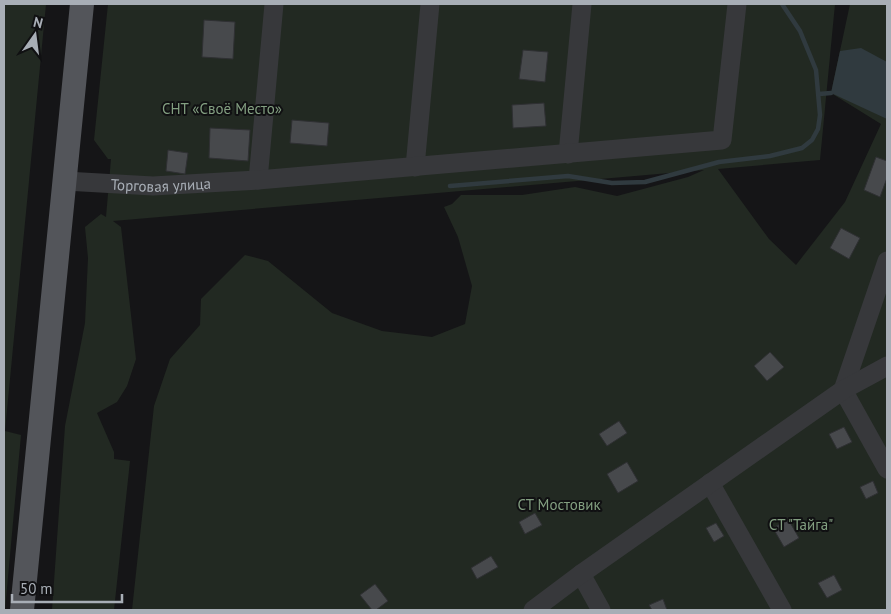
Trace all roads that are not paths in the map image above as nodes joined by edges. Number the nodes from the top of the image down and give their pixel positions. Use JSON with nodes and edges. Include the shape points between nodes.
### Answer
{"nodes":[{"id":1,"x":82,"y":4,"type":"edge"},
{"id":2,"x":274,"y":4,"type":"edge"},
{"id":3,"x":430,"y":4,"type":"edge"},
{"id":4,"x":582,"y":4,"type":"edge"},
{"id":5,"x":737,"y":4,"type":"edge"},
{"id":6,"x":568,"y":154,"type":"junction"},
{"id":7,"x":415,"y":167,"type":"junction"},
{"id":8,"x":258,"y":180,"type":"junction"},
{"id":9,"x":64,"y":181,"type":"junction"},
{"id":10,"x":887,"y":261,"type":"edge"},
{"id":11,"x":887,"y":366,"type":"edge"},
{"id":12,"x":843,"y":390,"type":"junction"},
{"id":13,"x":887,"y":469,"type":"edge"},
{"id":14,"x":710,"y":483,"type":"junction"},
{"id":15,"x":581,"y":574,"type":"junction"},
{"id":16,"x":22,"y":610,"type":"edge"},
{"id":17,"x":534,"y":610,"type":"edge"},
{"id":18,"x":601,"y":610,"type":"edge"},
{"id":19,"x":782,"y":610,"type":"edge"}],
"edges":[{"from":1,"to":9,"type":"main road"},
{"from":2,"to":8,"type":"street"},
{"from":3,"to":7,"type":"street"},
{"from":4,"to":6,"type":"street"},
{"from":5,"to":6,"type":"street","name":"Торговая улица","via":[[722,140]]},
{"from":6,"to":7,"type":"street","name":"Торговая улица"},
{"from":7,"to":8,"type":"street","name":"Торговая улица"},
{"from":8,"to":9,"type":"street","name":"Торговая улица","via":[[154,186]]},
{"from":9,"to":16,"type":"main road"},
{"from":10,"to":12,"type":"street"},
{"from":11,"to":12,"type":"street"},
{"from":12,"to":13,"type":"street"},
{"from":12,"to":14,"type":"street"},
{"from":14,"to":15,"type":"street"},
{"from":14,"to":19,"type":"street"},
{"from":15,"to":17,"type":"street"},
{"from":15,"to":18,"type":"street"}]}
